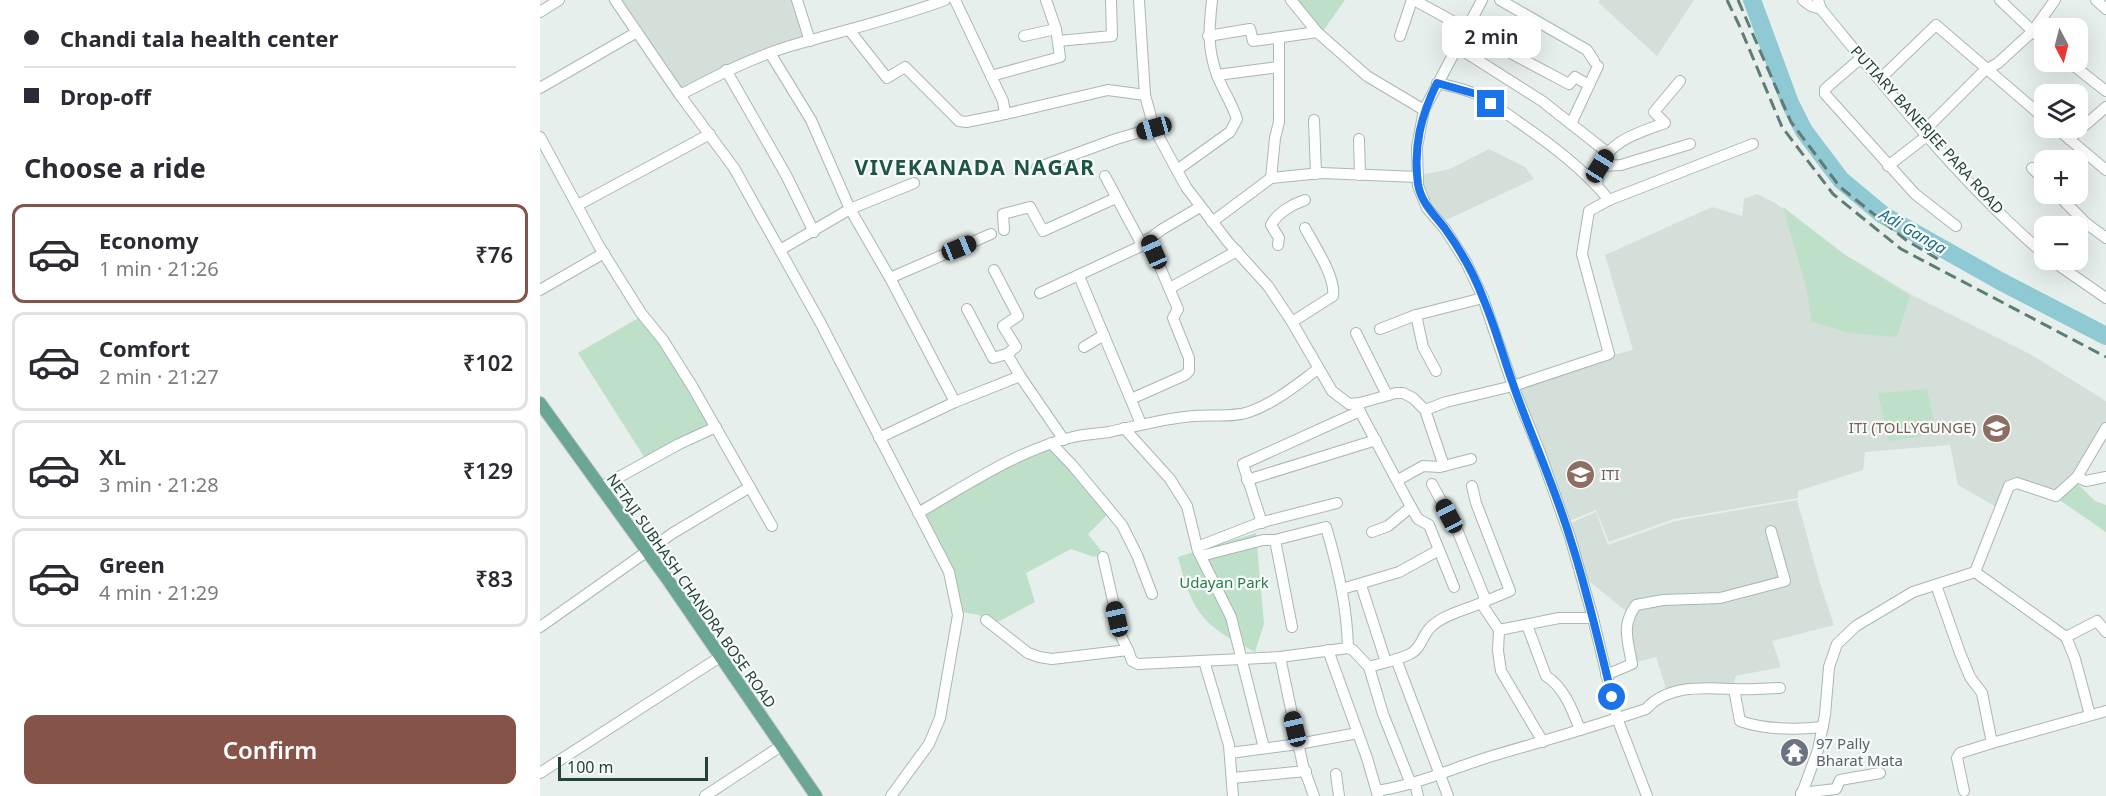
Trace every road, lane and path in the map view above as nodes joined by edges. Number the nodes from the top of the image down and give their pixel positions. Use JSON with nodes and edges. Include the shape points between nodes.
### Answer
{"nodes":[{"id":1,"x":559,"y":0,"type":"edge"},
{"id":2,"x":615,"y":0,"type":"edge"},
{"id":3,"x":797,"y":0,"type":"edge"},
{"id":4,"x":945,"y":0,"type":"edge"},
{"id":5,"x":955,"y":0,"type":"edge"},
{"id":6,"x":1046,"y":0,"type":"edge"},
{"id":7,"x":1111,"y":0,"type":"edge"},
{"id":8,"x":1139,"y":0,"type":"edge"},
{"id":9,"x":1212,"y":0,"type":"edge"},
{"id":10,"x":1291,"y":0,"type":"edge"},
{"id":11,"x":1413,"y":0,"type":"edge"},
{"id":12,"x":1482,"y":0,"type":"edge"},
{"id":13,"x":1500,"y":0,"type":"edge"},
{"id":14,"x":1803,"y":0,"type":"edge"},
{"id":15,"x":2000,"y":0,"type":"edge"},
{"id":16,"x":2055,"y":0,"type":"edge"},
{"id":17,"x":2096,"y":0,"type":"edge"},
{"id":18,"x":929,"y":3,"type":"edge"},
{"id":19,"x":1820,"y":5,"type":"edge"},
{"id":20,"x":2106,"y":9,"type":"edge"},
{"id":21,"x":540,"y":12,"type":"edge"},
{"id":22,"x":1467,"y":28,"type":"junction"},
{"id":23,"x":1056,"y":29,"type":"junction"},
{"id":24,"x":850,"y":31,"type":"junction"},
{"id":25,"x":637,"y":32,"type":"junction"},
{"id":26,"x":1317,"y":32,"type":"junction"},
{"id":27,"x":2032,"y":32,"type":"junction"},
{"id":28,"x":1024,"y":36,"type":"dead end"},
{"id":29,"x":1208,"y":36,"type":"junction"},
{"id":30,"x":1400,"y":36,"type":"dead end"},
{"id":31,"x":1279,"y":38,"type":"junction"},
{"id":32,"x":810,"y":41,"type":"junction"},
{"id":33,"x":1058,"y":41,"type":"junction"},
{"id":34,"x":1457,"y":47,"type":"junction"},
{"id":35,"x":770,"y":53,"type":"junction"},
{"id":36,"x":1861,"y":58,"type":"junction"},
{"id":37,"x":1279,"y":67,"type":"junction"},
{"id":38,"x":1987,"y":69,"type":"junction"},
{"id":39,"x":726,"y":70,"type":"junction"},
{"id":40,"x":2082,"y":72,"type":"edge"},
{"id":41,"x":1217,"y":75,"type":"junction"},
{"id":42,"x":991,"y":76,"type":"junction"},
{"id":43,"x":1880,"y":79,"type":"junction"},
{"id":44,"x":1680,"y":81,"type":"dead end"},
{"id":45,"x":1437,"y":83,"type":"junction"},
{"id":46,"x":1588,"y":85,"type":"junction"},
{"id":47,"x":540,"y":88,"type":"edge"},
{"id":48,"x":2106,"y":91,"type":"edge"},
{"id":49,"x":680,"y":95,"type":"junction"},
{"id":50,"x":1145,"y":95,"type":"junction"},
{"id":51,"x":2106,"y":107,"type":"edge"},
{"id":52,"x":2034,"y":109,"type":"edge"},
{"id":53,"x":1424,"y":110,"type":"junction"},
{"id":54,"x":1005,"y":114,"type":"junction"},
{"id":55,"x":1314,"y":120,"type":"dead end"},
{"id":56,"x":1571,"y":124,"type":"junction"},
{"id":57,"x":1154,"y":128,"type":"junction"},
{"id":58,"x":1926,"y":133,"type":"junction"},
{"id":59,"x":710,"y":134,"type":"junction"},
{"id":60,"x":540,"y":137,"type":"edge"},
{"id":61,"x":1359,"y":139,"type":"dead end"},
{"id":62,"x":2069,"y":139,"type":"joint"},
{"id":63,"x":1690,"y":144,"type":"dead end"},
{"id":64,"x":1753,"y":144,"type":"dead end"},
{"id":65,"x":1608,"y":153,"type":"junction"},
{"id":66,"x":1600,"y":166,"type":"junction"},
{"id":67,"x":1888,"y":166,"type":"junction"},
{"id":68,"x":1037,"y":168,"type":"dead end"},
{"id":69,"x":1177,"y":170,"type":"junction"},
{"id":70,"x":2106,"y":170,"type":"edge"},
{"id":71,"x":1316,"y":174,"type":"junction"},
{"id":72,"x":1360,"y":175,"type":"junction"},
{"id":73,"x":1105,"y":176,"type":"dead end"},
{"id":74,"x":1418,"y":177,"type":"junction"},
{"id":75,"x":1271,"y":178,"type":"junction"},
{"id":76,"x":914,"y":183,"type":"dead end"},
{"id":77,"x":1597,"y":185,"type":"junction"},
{"id":78,"x":1116,"y":198,"type":"junction"},
{"id":79,"x":1305,"y":200,"type":"dead end"},
{"id":80,"x":1609,"y":200,"type":"junction"},
{"id":81,"x":2067,"y":204,"type":"edge"},
{"id":82,"x":578,"y":205,"type":"junction"},
{"id":83,"x":1200,"y":207,"type":"junction"},
{"id":84,"x":850,"y":209,"type":"junction"},
{"id":85,"x":2079,"y":216,"type":"edge"},
{"id":86,"x":1212,"y":222,"type":"junction"},
{"id":87,"x":2106,"y":223,"type":"edge"},
{"id":88,"x":2088,"y":225,"type":"edge"},
{"id":89,"x":1956,"y":226,"type":"dead end"},
{"id":90,"x":1305,"y":228,"type":"dead end"},
{"id":91,"x":1004,"y":230,"type":"dead end"},
{"id":92,"x":814,"y":232,"type":"junction"},
{"id":93,"x":991,"y":234,"type":"dead end"},
{"id":94,"x":2102,"y":235,"type":"edge"},
{"id":95,"x":1145,"y":242,"type":"junction"},
{"id":96,"x":1278,"y":245,"type":"dead end"},
{"id":97,"x":2034,"y":245,"type":"edge"},
{"id":98,"x":780,"y":250,"type":"junction"},
{"id":99,"x":1237,"y":251,"type":"junction"},
{"id":100,"x":604,"y":254,"type":"junction"},
{"id":101,"x":994,"y":270,"type":"dead end"},
{"id":102,"x":2068,"y":270,"type":"edge"},
{"id":103,"x":1079,"y":276,"type":"junction"},
{"id":104,"x":890,"y":278,"type":"junction"},
{"id":105,"x":1170,"y":288,"type":"junction"},
{"id":106,"x":540,"y":290,"type":"edge"},
{"id":107,"x":1040,"y":293,"type":"dead end"},
{"id":108,"x":1484,"y":298,"type":"junction"},
{"id":109,"x":2106,"y":298,"type":"edge"},
{"id":110,"x":967,"y":309,"type":"dead end"},
{"id":111,"x":1416,"y":315,"type":"junction"},
{"id":112,"x":1292,"y":321,"type":"junction"},
{"id":113,"x":1380,"y":329,"type":"dead end"},
{"id":114,"x":1356,"y":333,"type":"dead end"},
{"id":115,"x":1104,"y":335,"type":"junction"},
{"id":116,"x":1084,"y":347,"type":"dead end"},
{"id":117,"x":1007,"y":354,"type":"junction"},
{"id":118,"x":1318,"y":369,"type":"junction"},
{"id":119,"x":1436,"y":371,"type":"dead end"},
{"id":120,"x":1020,"y":376,"type":"junction"},
{"id":121,"x":1514,"y":386,"type":"junction"},
{"id":122,"x":1387,"y":395,"type":"junction"},
{"id":123,"x":1131,"y":399,"type":"junction"},
{"id":124,"x":955,"y":402,"type":"junction"},
{"id":125,"x":540,"y":403,"type":"edge"},
{"id":126,"x":1358,"y":407,"type":"junction"},
{"id":127,"x":1425,"y":410,"type":"junction"},
{"id":128,"x":1141,"y":424,"type":"junction"},
{"id":129,"x":716,"y":427,"type":"junction"},
{"id":130,"x":1124,"y":428,"type":"junction"},
{"id":131,"x":2106,"y":428,"type":"edge"},
{"id":132,"x":879,"y":438,"type":"junction"},
{"id":133,"x":1064,"y":440,"type":"junction"},
{"id":134,"x":1376,"y":440,"type":"junction"},
{"id":135,"x":1051,"y":443,"type":"junction"},
{"id":136,"x":1472,"y":459,"type":"dead end"},
{"id":137,"x":1444,"y":466,"type":"junction"},
{"id":138,"x":2077,"y":477,"type":"junction"},
{"id":139,"x":2106,"y":477,"type":"edge"},
{"id":140,"x":1247,"y":480,"type":"junction"},
{"id":141,"x":1398,"y":480,"type":"junction"},
{"id":142,"x":1432,"y":484,"type":"dead end"},
{"id":143,"x":1472,"y":486,"type":"dead end"},
{"id":144,"x":601,"y":487,"type":"junction"},
{"id":145,"x":750,"y":488,"type":"junction"},
{"id":146,"x":1337,"y":503,"type":"dead end"},
{"id":147,"x":1411,"y":507,"type":"junction"},
{"id":148,"x":918,"y":513,"type":"junction"},
{"id":149,"x":1262,"y":523,"type":"junction"},
{"id":150,"x":772,"y":526,"type":"dead end"},
{"id":151,"x":1771,"y":531,"type":"dead end"},
{"id":152,"x":1372,"y":532,"type":"dead end"},
{"id":153,"x":1275,"y":540,"type":"junction"},
{"id":154,"x":1439,"y":550,"type":"junction"},
{"id":155,"x":1199,"y":551,"type":"junction"},
{"id":156,"x":647,"y":553,"type":"junction"},
{"id":157,"x":1103,"y":557,"type":"dead end"},
{"id":158,"x":1975,"y":572,"type":"junction"},
{"id":159,"x":1361,"y":585,"type":"junction"},
{"id":160,"x":1936,"y":585,"type":"junction"},
{"id":161,"x":1454,"y":587,"type":"dead end"},
{"id":162,"x":1342,"y":589,"type":"junction"},
{"id":163,"x":1152,"y":594,"type":"dead end"},
{"id":164,"x":1484,"y":602,"type":"junction"},
{"id":165,"x":1593,"y":618,"type":"junction"},
{"id":166,"x":986,"y":620,"type":"dead end"},
{"id":167,"x":1527,"y":625,"type":"junction"},
{"id":168,"x":540,"y":627,"type":"edge"},
{"id":169,"x":1292,"y":627,"type":"dead end"},
{"id":170,"x":1499,"y":630,"type":"junction"},
{"id":171,"x":2106,"y":632,"type":"edge"},
{"id":172,"x":2066,"y":637,"type":"junction"},
{"id":173,"x":1348,"y":648,"type":"junction"},
{"id":174,"x":1328,"y":650,"type":"junction"},
{"id":175,"x":1128,"y":651,"type":"junction"},
{"id":176,"x":720,"y":657,"type":"junction"},
{"id":177,"x":1280,"y":657,"type":"junction"},
{"id":178,"x":1241,"y":659,"type":"junction"},
{"id":179,"x":1391,"y":660,"type":"junction"},
{"id":180,"x":1204,"y":661,"type":"junction"},
{"id":181,"x":1369,"y":667,"type":"junction"},
{"id":182,"x":1606,"y":675,"type":"junction"},
{"id":183,"x":1780,"y":688,"type":"dead end"},
{"id":184,"x":1734,"y":689,"type":"junction"},
{"id":185,"x":2106,"y":711,"type":"edge"},
{"id":186,"x":2090,"y":715,"type":"junction"},
{"id":187,"x":1617,"y":718,"type":"junction"},
{"id":188,"x":1823,"y":728,"type":"junction"},
{"id":189,"x":1580,"y":730,"type":"junction"},
{"id":190,"x":1358,"y":733,"type":"junction"},
{"id":191,"x":1543,"y":742,"type":"junction"},
{"id":192,"x":1992,"y":743,"type":"junction"},
{"id":193,"x":1298,"y":744,"type":"junction"},
{"id":194,"x":781,"y":746,"type":"junction"},
{"id":195,"x":1264,"y":748,"type":"junction"},
{"id":196,"x":1230,"y":753,"type":"junction"},
{"id":197,"x":1306,"y":771,"type":"junction"},
{"id":198,"x":540,"y":773,"type":"edge"},
{"id":199,"x":1880,"y":773,"type":"dead end"},
{"id":200,"x":1336,"y":774,"type":"dead end"},
{"id":201,"x":1441,"y":774,"type":"junction"},
{"id":202,"x":1232,"y":778,"type":"junction"},
{"id":203,"x":1413,"y":783,"type":"junction"},
{"id":204,"x":1964,"y":790,"type":"dead end"},
{"id":205,"x":1378,"y":793,"type":"edge"},
{"id":206,"x":1840,"y":793,"type":"edge"},
{"id":207,"x":1801,"y":795,"type":"edge"},
{"id":208,"x":705,"y":796,"type":"edge"},
{"id":209,"x":816,"y":796,"type":"edge"},
{"id":210,"x":891,"y":796,"type":"edge"},
{"id":211,"x":1233,"y":796,"type":"edge"},
{"id":212,"x":1314,"y":796,"type":"edge"},
{"id":213,"x":1339,"y":796,"type":"edge"},
{"id":214,"x":1418,"y":796,"type":"edge"},
{"id":215,"x":1448,"y":796,"type":"edge"},
{"id":216,"x":1647,"y":796,"type":"edge"}],
"edges":[{"from":1,"to":21,"type":"street"},
{"from":2,"to":25,"type":"street"},
{"from":3,"to":32,"type":"street"},
{"from":4,"to":18,"type":"street"},
{"from":5,"to":42,"type":"street"},
{"from":6,"to":23,"type":"street"},
{"from":7,"to":33,"type":"street","via":[[1112,36]]},
{"from":8,"to":50,"type":"street"},
{"from":9,"to":29,"type":"street"},
{"from":10,"to":26,"type":"street"},
{"from":11,"to":22,"type":"street"},
{"from":11,"to":30,"type":"street"},
{"from":12,"to":22,"type":"street"},
{"from":13,"to":46,"type":"street","via":[[1587,50],[1596,63]]},
{"from":14,"to":19,"type":"street","via":[[1810,6]]},
{"from":15,"to":27,"type":"street"},
{"from":16,"to":27,"type":"street"},
{"from":17,"to":20,"type":"street"},
{"from":18,"to":24,"type":"street"},
{"from":19,"to":36,"type":"street","name":"PUTIARY BANERJEE PARA ROAD"},
{"from":22,"to":34,"type":"street"},
{"from":22,"to":46,"type":"street","via":[[1569,84],[1575,78]]},
{"from":23,"to":28,"type":"street"},
{"from":23,"to":33,"type":"street"},
{"from":24,"to":32,"type":"street"},
{"from":24,"to":54,"type":"street","via":[[887,78],[905,67],[959,121]]},
{"from":25,"to":47,"type":"street"},
{"from":25,"to":49,"type":"street"},
{"from":26,"to":31,"type":"street"},
{"from":26,"to":53,"type":"street","via":[[1367,76]]},
{"from":27,"to":38,"type":"street"},
{"from":29,"to":31,"type":"street","via":[[1250,29],[1252,41]]},
{"from":29,"to":41,"type":"street"},
{"from":31,"to":37,"type":"street"},
{"from":32,"to":35,"type":"street"},
{"from":33,"to":42,"type":"street","via":[[1060,57]]},
{"from":34,"to":45,"type":"street"},
{"from":34,"to":56,"type":"street"},
{"from":35,"to":39,"type":"street"},
{"from":35,"to":84,"type":"street","via":[[811,120]]},
{"from":36,"to":43,"type":"street","name":"PUTIARY BANERJEE PARA ROAD"},
{"from":36,"to":67,"type":"street","via":[[1825,93]]},
{"from":37,"to":41,"type":"street"},
{"from":37,"to":75,"type":"street","via":[[1279,122]]},
{"from":38,"to":43,"type":"street","via":[[1936,25]]},
{"from":38,"to":52,"type":"street"},
{"from":38,"to":58,"type":"street"},
{"from":39,"to":49,"type":"street"},
{"from":39,"to":92,"type":"street"},
{"from":40,"to":48,"type":"street"},
{"from":41,"to":69,"type":"street","via":[[1237,119],[1230,132]]},
{"from":42,"to":54,"type":"street"},
{"from":43,"to":58,"type":"street","name":"PUTIARY BANERJEE PARA ROAD"},
{"from":44,"to":65,"type":"street","via":[[1654,112],[1665,123],[1624,140]]},
{"from":45,"to":53,"type":"street"},
{"from":45,"to":77,"type":"street","via":[[1476,94],[1547,142]]},
{"from":46,"to":56,"type":"street"},
{"from":49,"to":59,"type":"street"},
{"from":50,"to":54,"type":"street","via":[[1108,90]]},
{"from":50,"to":57,"type":"street"},
{"from":51,"to":62,"type":"street"},
{"from":53,"to":74,"type":"street","via":[[1417,147]]},
{"from":55,"to":71,"type":"street"},
{"from":56,"to":65,"type":"street"},
{"from":57,"to":68,"type":"street"},
{"from":57,"to":69,"type":"street"},
{"from":58,"to":67,"type":"street"},
{"from":58,"to":97,"type":"street","name":"PUTIARY BANERJEE PARA ROAD"},
{"from":59,"to":82,"type":"street"},
{"from":59,"to":98,"type":"street"},
{"from":60,"to":82,"type":"street"},
{"from":61,"to":72,"type":"street"},
{"from":62,"to":70,"type":"street"},
{"from":63,"to":66,"type":"street","via":[[1620,165]]},
{"from":64,"to":80,"type":"street"},
{"from":65,"to":66,"type":"street"},
{"from":66,"to":77,"type":"street"},
{"from":67,"to":89,"type":"street","via":[[1925,203]]},
{"from":69,"to":83,"type":"street"},
{"from":71,"to":72,"type":"street"},
{"from":71,"to":75,"type":"street"},
{"from":72,"to":74,"type":"street"},
{"from":73,"to":78,"type":"street"},
{"from":74,"to":108,"type":"street","via":[[1427,208],[1466,262]]},
{"from":75,"to":86,"type":"street"},
{"from":76,"to":84,"type":"street"},
{"from":77,"to":80,"type":"street"},
{"from":78,"to":91,"type":"street","via":[[1043,231],[1030,207],[1003,214]]},
{"from":78,"to":95,"type":"street"},
{"from":79,"to":96,"type":"street","via":[[1274,219],[1271,225],[1279,238]]},
{"from":80,"to":121,"type":"street","via":[[1589,211],[1582,254],[1609,354]]},
{"from":81,"to":85,"type":"street"},
{"from":82,"to":100,"type":"street"},
{"from":83,"to":86,"type":"street"},
{"from":83,"to":95,"type":"street"},
{"from":84,"to":92,"type":"street"},
{"from":84,"to":104,"type":"street"},
{"from":86,"to":99,"type":"street"},
{"from":87,"to":94,"type":"street"},
{"from":88,"to":94,"type":"street"},
{"from":90,"to":112,"type":"street","via":[[1334,289],[1333,296]]},
{"from":92,"to":98,"type":"street"},
{"from":93,"to":104,"type":"street"},
{"from":95,"to":103,"type":"street"},
{"from":95,"to":105,"type":"street"},
{"from":98,"to":132,"type":"street"},
{"from":99,"to":105,"type":"street"},
{"from":99,"to":112,"type":"street"},
{"from":100,"to":106,"type":"street"},
{"from":100,"to":129,"type":"street"},
{"from":101,"to":117,"type":"street","via":[[1018,316],[1003,326],[1016,347]]},
{"from":102,"to":109,"type":"street"},
{"from":103,"to":107,"type":"street"},
{"from":103,"to":115,"type":"street"},
{"from":104,"to":124,"type":"street"},
{"from":105,"to":123,"type":"street","via":[[1178,309],[1173,318],[1189,358],[1189,371]]},
{"from":108,"to":111,"type":"street"},
{"from":108,"to":121,"type":"street"},
{"from":110,"to":117,"type":"street","via":[[993,358]]},
{"from":111,"to":113,"type":"street"},
{"from":111,"to":119,"type":"street","via":[[1423,347]]},
{"from":112,"to":118,"type":"street"},
{"from":114,"to":122,"type":"street"},
{"from":115,"to":116,"type":"street"},
{"from":115,"to":123,"type":"street"},
{"from":117,"to":120,"type":"street"},
{"from":118,"to":126,"type":"street","via":[[1332,391]]},
{"from":118,"to":128,"type":"street","via":[[1268,404],[1246,413],[1196,415]]},
{"from":120,"to":124,"type":"street"},
{"from":120,"to":133,"type":"street"},
{"from":121,"to":127,"type":"street"},
{"from":121,"to":165,"type":"street","via":[[1570,537]]},
{"from":122,"to":126,"type":"street"},
{"from":122,"to":127,"type":"street","via":[[1408,395]]},
{"from":123,"to":128,"type":"street"},
{"from":124,"to":132,"type":"street"},
{"from":125,"to":144,"type":"main road","name":"NETAJI SUBHASH CHANDRA BOSE ROAD"},
{"from":126,"to":134,"type":"street"},
{"from":126,"to":140,"type":"street","via":[[1243,464]]},
{"from":127,"to":137,"type":"street"},
{"from":128,"to":130,"type":"street"},
{"from":129,"to":144,"type":"street"},
{"from":129,"to":145,"type":"street"},
{"from":130,"to":133,"type":"street"},
{"from":130,"to":155,"type":"street","via":[[1159,466],[1187,506]]},
{"from":131,"to":138,"type":"street"},
{"from":132,"to":148,"type":"street"},
{"from":133,"to":135,"type":"street"},
{"from":134,"to":140,"type":"street"},
{"from":134,"to":141,"type":"street"},
{"from":135,"to":148,"type":"street"},
{"from":135,"to":163,"type":"street","via":[[1122,525]]},
{"from":136,"to":137,"type":"street"},
{"from":137,"to":141,"type":"street","via":[[1423,466]]},
{"from":138,"to":139,"type":"street","via":[[2086,481]]},
{"from":138,"to":158,"type":"street","via":[[2056,496],[2018,483],[2009,486]]},
{"from":140,"to":149,"type":"street"},
{"from":141,"to":147,"type":"street"},
{"from":142,"to":164,"type":"street","via":[[1458,532]]},
{"from":143,"to":164,"type":"street","via":[[1510,591]]},
{"from":144,"to":156,"type":"main road","name":"NETAJI SUBHASH CHANDRA BOSE ROAD"},
{"from":145,"to":150,"type":"street"},
{"from":145,"to":156,"type":"street","via":[[673,533]]},
{"from":146,"to":149,"type":"street"},
{"from":147,"to":152,"type":"street","via":[[1389,526]]},
{"from":147,"to":154,"type":"street","via":[[1418,519],[1429,525]]},
{"from":148,"to":210,"type":"street","via":[[949,572],[958,615],[940,718],[929,744]]},
{"from":149,"to":155,"type":"street"},
{"from":151,"to":182,"type":"street","via":[[1785,581],[1720,598],[1636,605],[1628,616],[1626,633],[1632,664]]},
{"from":153,"to":155,"type":"street"},
{"from":153,"to":162,"type":"street","via":[[1326,527]]},
{"from":153,"to":169,"type":"street"},
{"from":154,"to":159,"type":"street","via":[[1399,572]]},
{"from":154,"to":161,"type":"street"},
{"from":155,"to":178,"type":"street","via":[[1231,617]]},
{"from":156,"to":168,"type":"street"},
{"from":156,"to":176,"type":"main road","name":"NETAJI SUBHASH CHANDRA BOSE ROAD"},
{"from":157,"to":175,"type":"street"},
{"from":158,"to":160,"type":"street"},
{"from":158,"to":172,"type":"street"},
{"from":159,"to":162,"type":"street"},
{"from":159,"to":179,"type":"street"},
{"from":160,"to":188,"type":"street","via":[[1913,592],[1882,610],[1837,644],[1829,667]]},
{"from":160,"to":192,"type":"street","via":[[1960,653],[1982,693]]},
{"from":162,"to":173,"type":"street"},
{"from":164,"to":170,"type":"street"},
{"from":164,"to":179,"type":"street","via":[[1439,620],[1411,654]]},
{"from":165,"to":167,"type":"street","via":[[1559,618]]},
{"from":165,"to":182,"type":"street"},
{"from":166,"to":175,"type":"street","via":[[1028,653],[1039,657]]},
{"from":167,"to":170,"type":"street"},
{"from":167,"to":189,"type":"street","via":[[1546,676],[1564,695]]},
{"from":170,"to":191,"type":"street","via":[[1501,671]]},
{"from":171,"to":172,"type":"street","via":[[2097,621]]},
{"from":172,"to":186,"type":"street"},
{"from":173,"to":174,"type":"street"},
{"from":173,"to":181,"type":"street"},
{"from":174,"to":177,"type":"street"},
{"from":174,"to":190,"type":"street"},
{"from":175,"to":180,"type":"street","via":[[1138,664]]},
{"from":176,"to":194,"type":"main road","name":"NETAJI SUBHASH CHANDRA BOSE ROAD"},
{"from":176,"to":198,"type":"street"},
{"from":177,"to":178,"type":"street"},
{"from":177,"to":193,"type":"street"},
{"from":178,"to":180,"type":"street"},
{"from":178,"to":195,"type":"street"},
{"from":179,"to":181,"type":"street"},
{"from":179,"to":201,"type":"street"},
{"from":180,"to":196,"type":"street"},
{"from":181,"to":203,"type":"street","via":[[1383,714]]},
{"from":182,"to":187,"type":"street"},
{"from":183,"to":184,"type":"street"},
{"from":184,"to":187,"type":"street","via":[[1696,687],[1660,696],[1646,709]]},
{"from":184,"to":188,"type":"street","via":[[1740,721],[1771,728]]},
{"from":185,"to":186,"type":"street"},
{"from":186,"to":192,"type":"street"},
{"from":187,"to":189,"type":"street"},
{"from":187,"to":216,"type":"street"},
{"from":188,"to":207,"type":"street"},
{"from":189,"to":191,"type":"street"},
{"from":190,"to":193,"type":"street"},
{"from":190,"to":205,"type":"street"},
{"from":191,"to":201,"type":"street"},
{"from":192,"to":204,"type":"street","via":[[1960,753],[1957,758]]},
{"from":193,"to":195,"type":"street"},
{"from":193,"to":197,"type":"street"},
{"from":194,"to":208,"type":"street"},
{"from":194,"to":209,"type":"main road","name":"NETAJI SUBHASH CHANDRA BOSE ROAD"},
{"from":195,"to":196,"type":"street"},
{"from":196,"to":202,"type":"street"},
{"from":197,"to":202,"type":"street"},
{"from":197,"to":212,"type":"street"},
{"from":199,"to":206,"type":"street","via":[[1840,780]]},
{"from":200,"to":213,"type":"street"},
{"from":201,"to":203,"type":"street"},
{"from":201,"to":215,"type":"street"},
{"from":202,"to":211,"type":"street"},
{"from":203,"to":205,"type":"street"},
{"from":203,"to":214,"type":"street"},
{"from":206,"to":207,"type":"street"}]}
